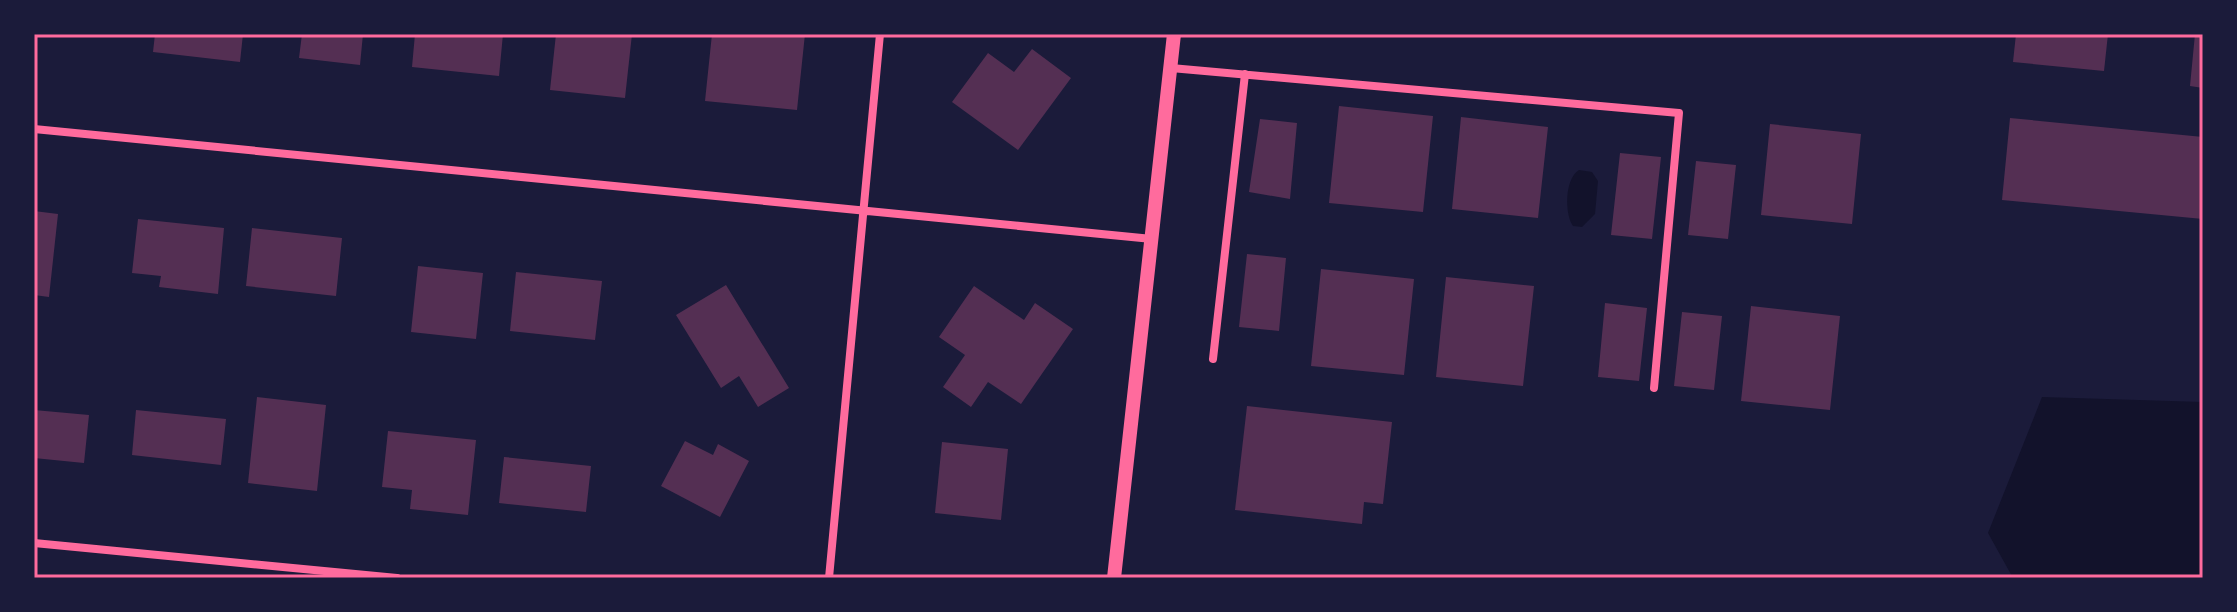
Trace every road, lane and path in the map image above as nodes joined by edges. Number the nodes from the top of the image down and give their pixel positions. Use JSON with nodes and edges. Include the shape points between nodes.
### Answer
{"nodes":[{"id":1,"x":880,"y":34,"type":"edge"},
{"id":2,"x":1174,"y":34,"type":"edge"},
{"id":3,"x":1450,"y":34,"type":"edge"},
{"id":4,"x":1479,"y":34,"type":"edge"},
{"id":5,"x":1171,"y":68,"type":"junction"},
{"id":6,"x":1245,"y":74,"type":"junction"},
{"id":7,"x":34,"y":129,"type":"edge"},
{"id":8,"x":862,"y":210,"type":"junction"},
{"id":9,"x":1152,"y":239,"type":"junction"},
{"id":10,"x":1213,"y":359,"type":"dead end"},
{"id":11,"x":1654,"y":388,"type":"dead end"},
{"id":12,"x":34,"y":543,"type":"edge"},
{"id":13,"x":397,"y":578,"type":"edge"},
{"id":14,"x":829,"y":578,"type":"edge"},
{"id":15,"x":1114,"y":578,"type":"edge"}],
"edges":[{"from":1,"to":8,"type":"street"},
{"from":2,"to":5,"type":"street"},
{"from":3,"to":4,"type":"path"},
{"from":5,"to":6,"type":"street"},
{"from":5,"to":9,"type":"street"},
{"from":6,"to":10,"type":"street"},
{"from":6,"to":11,"type":"street","via":[[1679,113]]},
{"from":7,"to":8,"type":"street"},
{"from":8,"to":9,"type":"street"},
{"from":8,"to":14,"type":"street"},
{"from":9,"to":15,"type":"street"},
{"from":12,"to":13,"type":"street"}]}
